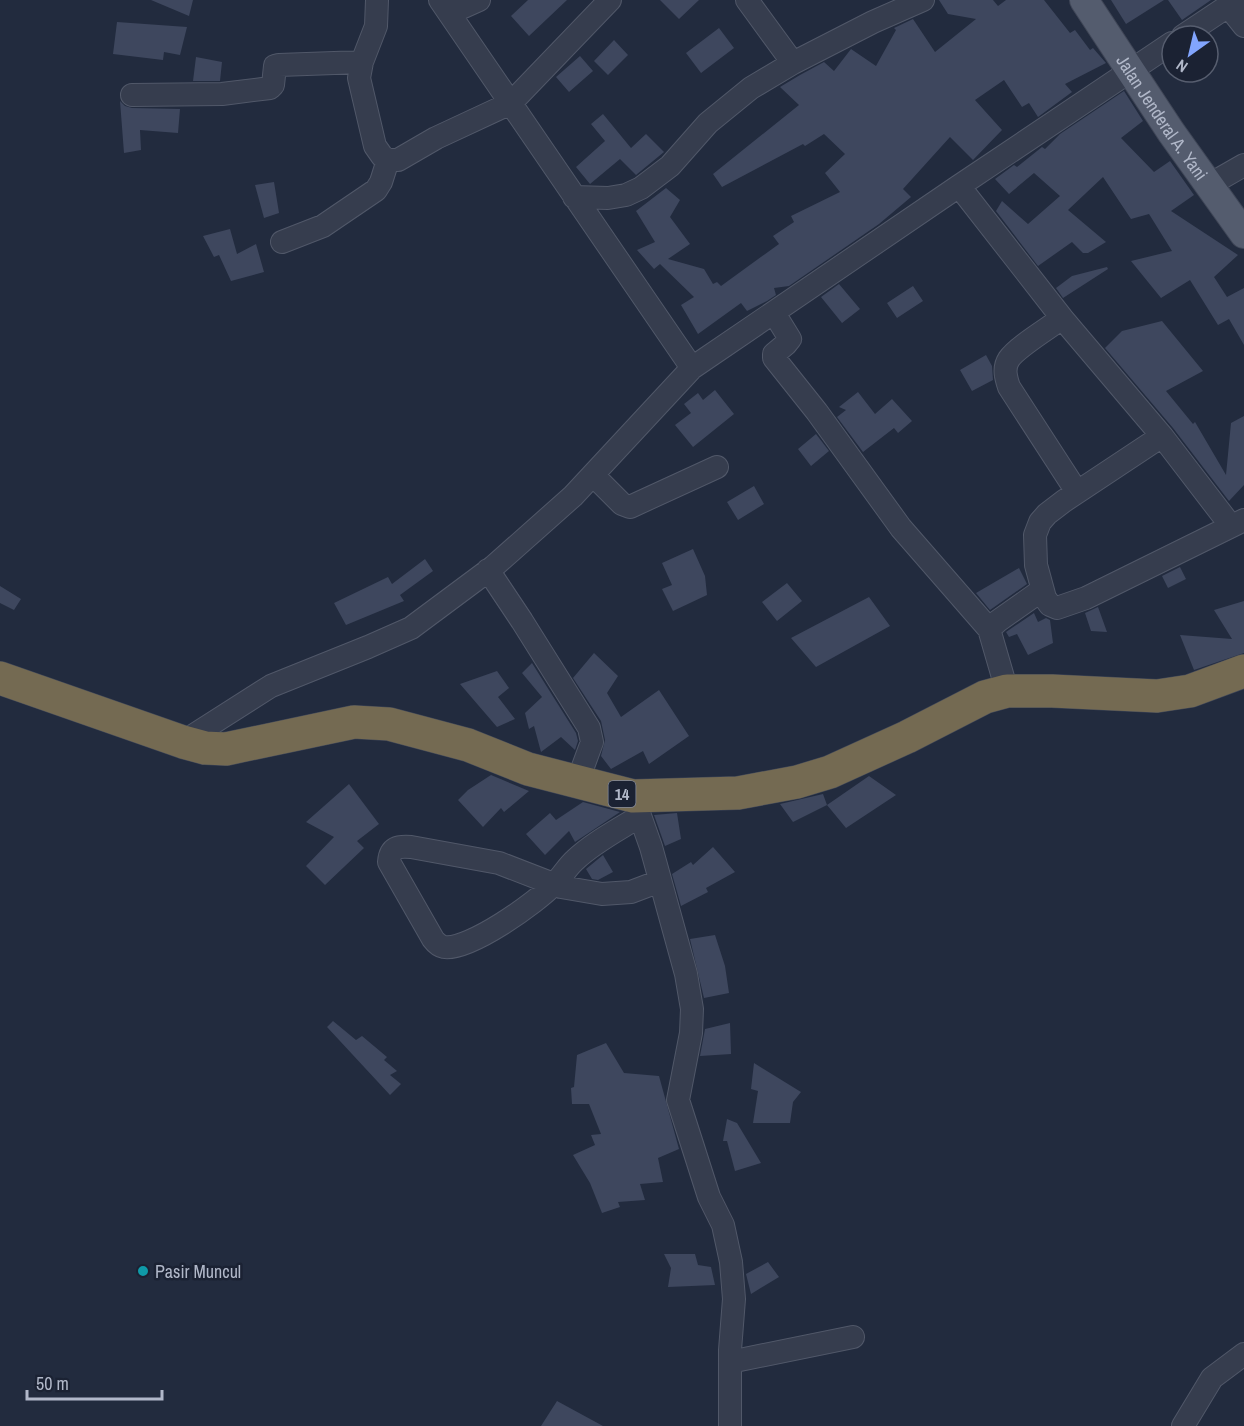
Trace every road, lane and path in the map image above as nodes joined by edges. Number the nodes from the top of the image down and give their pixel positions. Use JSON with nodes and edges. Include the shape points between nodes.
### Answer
{"nodes":[{"id":1,"x":377,"y":0,"type":"edge"},
{"id":2,"x":479,"y":0,"type":"edge"},
{"id":3,"x":610,"y":0,"type":"edge"},
{"id":4,"x":747,"y":0,"type":"edge"},
{"id":5,"x":923,"y":0,"type":"edge"},
{"id":6,"x":1084,"y":0,"type":"edge"},
{"id":7,"x":1235,"y":3,"type":"edge"},
{"id":8,"x":445,"y":6,"type":"edge"},
{"id":9,"x":1202,"y":24,"type":"edge"},
{"id":10,"x":1244,"y":26,"type":"edge"},
{"id":11,"x":1160,"y":52,"type":"edge"},
{"id":12,"x":362,"y":62,"type":"junction"},
{"id":13,"x":793,"y":63,"type":"junction"},
{"id":14,"x":1131,"y":72,"type":"junction"},
{"id":15,"x":132,"y":95,"type":"dead end"},
{"id":16,"x":511,"y":103,"type":"junction"},
{"id":17,"x":388,"y":160,"type":"junction"},
{"id":18,"x":1244,"y":165,"type":"edge"},
{"id":19,"x":1209,"y":185,"type":"junction"},
{"id":20,"x":959,"y":186,"type":"junction"},
{"id":21,"x":574,"y":197,"type":"junction"},
{"id":22,"x":1244,"y":234,"type":"edge"},
{"id":23,"x":282,"y":242,"type":"dead end"},
{"id":24,"x":774,"y":313,"type":"junction"},
{"id":25,"x":1062,"y":318,"type":"junction"},
{"id":26,"x":692,"y":368,"type":"junction"},
{"id":27,"x":1162,"y":436,"type":"junction"},
{"id":28,"x":717,"y":466,"type":"dead end"},
{"id":29,"x":593,"y":475,"type":"junction"},
{"id":30,"x":1077,"y":492,"type":"junction"},
{"id":31,"x":1238,"y":523,"type":"edge"},
{"id":32,"x":488,"y":570,"type":"junction"},
{"id":33,"x":1042,"y":590,"type":"junction"},
{"id":34,"x":989,"y":629,"type":"junction"},
{"id":35,"x":1244,"y":671,"type":"edge"},
{"id":36,"x":0,"y":678,"type":"edge"},
{"id":37,"x":1006,"y":691,"type":"junction"},
{"id":38,"x":183,"y":742,"type":"junction"},
{"id":39,"x":578,"y":783,"type":"junction"},
{"id":40,"x":636,"y":806,"type":"junction"},
{"id":41,"x":660,"y":881,"type":"junction"},
{"id":42,"x":554,"y":885,"type":"junction"},
{"id":43,"x":853,"y":1337,"type":"dead end"},
{"id":44,"x":1244,"y":1354,"type":"edge"},
{"id":45,"x":729,"y":1362,"type":"junction"},
{"id":46,"x":730,"y":1426,"type":"edge"},
{"id":47,"x":1183,"y":1426,"type":"edge"}],
"edges":[{"from":1,"to":12,"type":"street","via":[[376,26]]},
{"from":2,"to":8,"type":"street"},
{"from":3,"to":16,"type":"street"},
{"from":4,"to":13,"type":"street"},
{"from":5,"to":13,"type":"street"},
{"from":6,"to":14,"type":"main road","name":"Jalan Jenderal A. Yani"},
{"from":7,"to":9,"type":"street"},
{"from":7,"to":10,"type":"street"},
{"from":8,"to":16,"type":"street"},
{"from":11,"to":14,"type":"street"},
{"from":12,"to":15,"type":"street","via":[[275,66],[270,88],[222,94]]},
{"from":12,"to":17,"type":"street","via":[[359,78],[375,146]]},
{"from":13,"to":21,"type":"street","via":[[751,88],[708,123],[670,166],[640,188],[608,198]]},
{"from":14,"to":19,"type":"main road","name":"Jalan Jenderal A. Yani"},
{"from":14,"to":20,"type":"street"},
{"from":16,"to":17,"type":"street","via":[[398,160]]},
{"from":16,"to":21,"type":"street"},
{"from":17,"to":23,"type":"street","via":[[376,190],[323,226]]},
{"from":18,"to":19,"type":"street"},
{"from":19,"to":22,"type":"main road","name":"Jalan Jenderal A. Yani"},
{"from":20,"to":24,"type":"street"},
{"from":20,"to":25,"type":"street"},
{"from":21,"to":26,"type":"street"},
{"from":24,"to":26,"type":"street"},
{"from":24,"to":34,"type":"street","via":[[790,339],[774,358],[901,528]]},
{"from":25,"to":27,"type":"street"},
{"from":25,"to":30,"type":"street","via":[[1016,351],[1008,360],[1005,376]]},
{"from":26,"to":29,"type":"street"},
{"from":27,"to":30,"type":"street"},
{"from":27,"to":31,"type":"street"},
{"from":28,"to":29,"type":"street","via":[[630,507]]},
{"from":29,"to":32,"type":"street"},
{"from":30,"to":33,"type":"street","via":[[1047,514],[1035,535]]},
{"from":31,"to":33,"type":"street","via":[[1058,608],[1050,605]]},
{"from":32,"to":38,"type":"street","via":[[411,628],[271,686]]},
{"from":32,"to":39,"type":"street","via":[[589,729],[592,742]]},
{"from":33,"to":34,"type":"street"},
{"from":34,"to":37,"type":"street"},
{"from":35,"to":37,"type":"highway","number":"14","via":[[1190,691],[1157,696]]},
{"from":36,"to":38,"type":"highway","number":"14"},
{"from":37,"to":40,"type":"highway","number":"14","via":[[985,696],[830,772],[797,782]]},
{"from":38,"to":39,"type":"highway","number":"14","via":[[226,749],[354,722],[389,724],[468,745],[528,769]]},
{"from":39,"to":40,"type":"highway","number":"14"},
{"from":40,"to":41,"type":"street"},
{"from":40,"to":42,"type":"street","via":[[603,839],[574,860]]},
{"from":41,"to":42,"type":"street","via":[[618,894]]},
{"from":41,"to":45,"type":"street","via":[[692,1009],[678,1100],[709,1197],[723,1225],[731,1262],[734,1299]]},
{"from":42,"to":42,"type":"street","via":[[504,923],[468,941],[444,947],[436,944],[391,868],[390,853],[400,846],[480,859]]},
{"from":43,"to":45,"type":"street"},
{"from":44,"to":47,"type":"street","via":[[1212,1378]]},
{"from":45,"to":46,"type":"street"}]}
